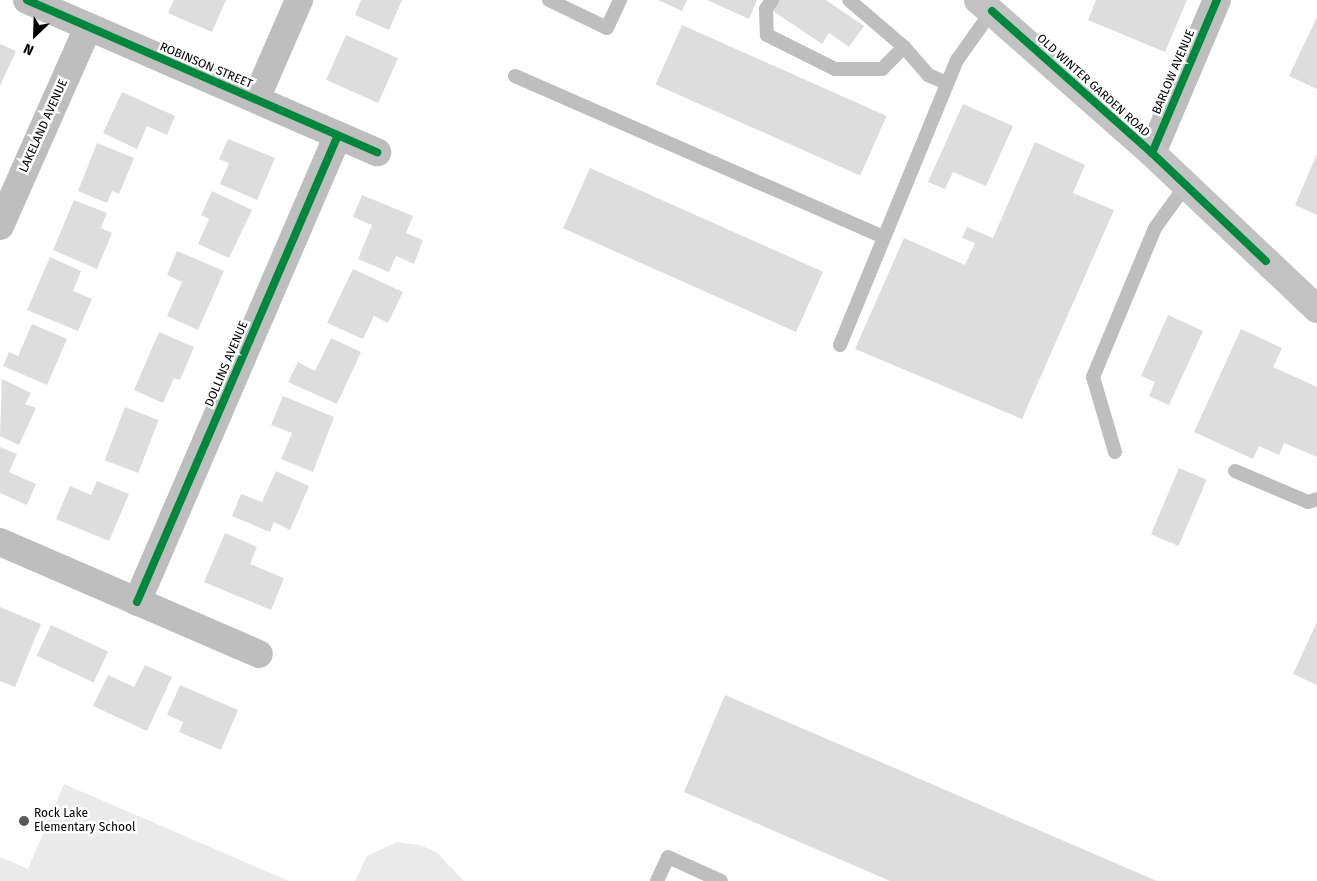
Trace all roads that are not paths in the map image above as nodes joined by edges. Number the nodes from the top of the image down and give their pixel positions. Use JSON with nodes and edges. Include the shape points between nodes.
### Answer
{"nodes":[{"id":1,"x":27,"y":0,"type":"edge"},
{"id":2,"x":299,"y":0,"type":"edge"},
{"id":3,"x":549,"y":0,"type":"edge"},
{"id":4,"x":620,"y":0,"type":"edge"},
{"id":5,"x":772,"y":0,"type":"edge"},
{"id":6,"x":849,"y":0,"type":"edge"},
{"id":7,"x":1217,"y":0,"type":"edge"},
{"id":8,"x":989,"y":4,"type":"edge"},
{"id":9,"x":88,"y":27,"type":"junction"},
{"id":10,"x":904,"y":47,"type":"junction"},
{"id":11,"x":515,"y":76,"type":"dead end"},
{"id":12,"x":947,"y":83,"type":"junction"},
{"id":13,"x":256,"y":99,"type":"junction"},
{"id":14,"x":338,"y":135,"type":"junction"},
{"id":15,"x":377,"y":152,"type":"dead end"},
{"id":16,"x":1152,"y":153,"type":"junction"},
{"id":17,"x":1186,"y":185,"type":"junction"},
{"id":18,"x":6,"y":198,"type":"edge"},
{"id":19,"x":0,"y":226,"type":"edge"},
{"id":20,"x":884,"y":237,"type":"junction"},
{"id":21,"x":1317,"y":309,"type":"edge"},
{"id":22,"x":840,"y":345,"type":"dead end"},
{"id":23,"x":1115,"y":452,"type":"dead end"},
{"id":24,"x":1235,"y":471,"type":"dead end"},
{"id":25,"x":1317,"y":499,"type":"edge"},
{"id":26,"x":0,"y":542,"type":"edge"},
{"id":27,"x":137,"y":602,"type":"junction"},
{"id":28,"x":259,"y":654,"type":"dead end"},
{"id":29,"x":658,"y":881,"type":"edge"},
{"id":30,"x":721,"y":881,"type":"edge"}],
"edges":[{"from":1,"to":9,"type":"street","name":"ROBINSON STREET"},
{"from":2,"to":13,"type":"street"},
{"from":3,"to":4,"type":"lane","via":[[607,28]]},
{"from":5,"to":10,"type":"lane","via":[[766,10],[767,35],[835,69],[882,69]]},
{"from":6,"to":10,"type":"lane"},
{"from":7,"to":16,"type":"street","name":"BARLOW AVENUE"},
{"from":8,"to":12,"type":"lane"},
{"from":8,"to":16,"type":"main road","name":"OLD WINTER GARDEN ROAD"},
{"from":9,"to":13,"type":"street","name":"ROBINSON STREET"},
{"from":9,"to":18,"type":"street","name":"LAKELAND AVENUE"},
{"from":10,"to":12,"type":"lane","via":[[928,75]]},
{"from":11,"to":20,"type":"lane"},
{"from":12,"to":20,"type":"lane"},
{"from":13,"to":14,"type":"street","name":"ROBINSON STREET"},
{"from":14,"to":15,"type":"street","name":"ROBINSON STREET"},
{"from":14,"to":27,"type":"street","name":"DOLLINS AVENUE"},
{"from":16,"to":17,"type":"main road","name":"OLD WINTER GARDEN ROAD"},
{"from":17,"to":21,"type":"main road","name":"OLD WINTER GARDEN ROAD"},
{"from":17,"to":23,"type":"lane","via":[[1155,228],[1093,377]]},
{"from":18,"to":19,"type":"street","name":"LAKELAND AVENUE"},
{"from":20,"to":22,"type":"lane"},
{"from":24,"to":25,"type":"lane","via":[[1308,502]]},
{"from":26,"to":27,"type":"street"},
{"from":27,"to":28,"type":"street"},
{"from":29,"to":30,"type":"lane","via":[[668,857]]}]}
